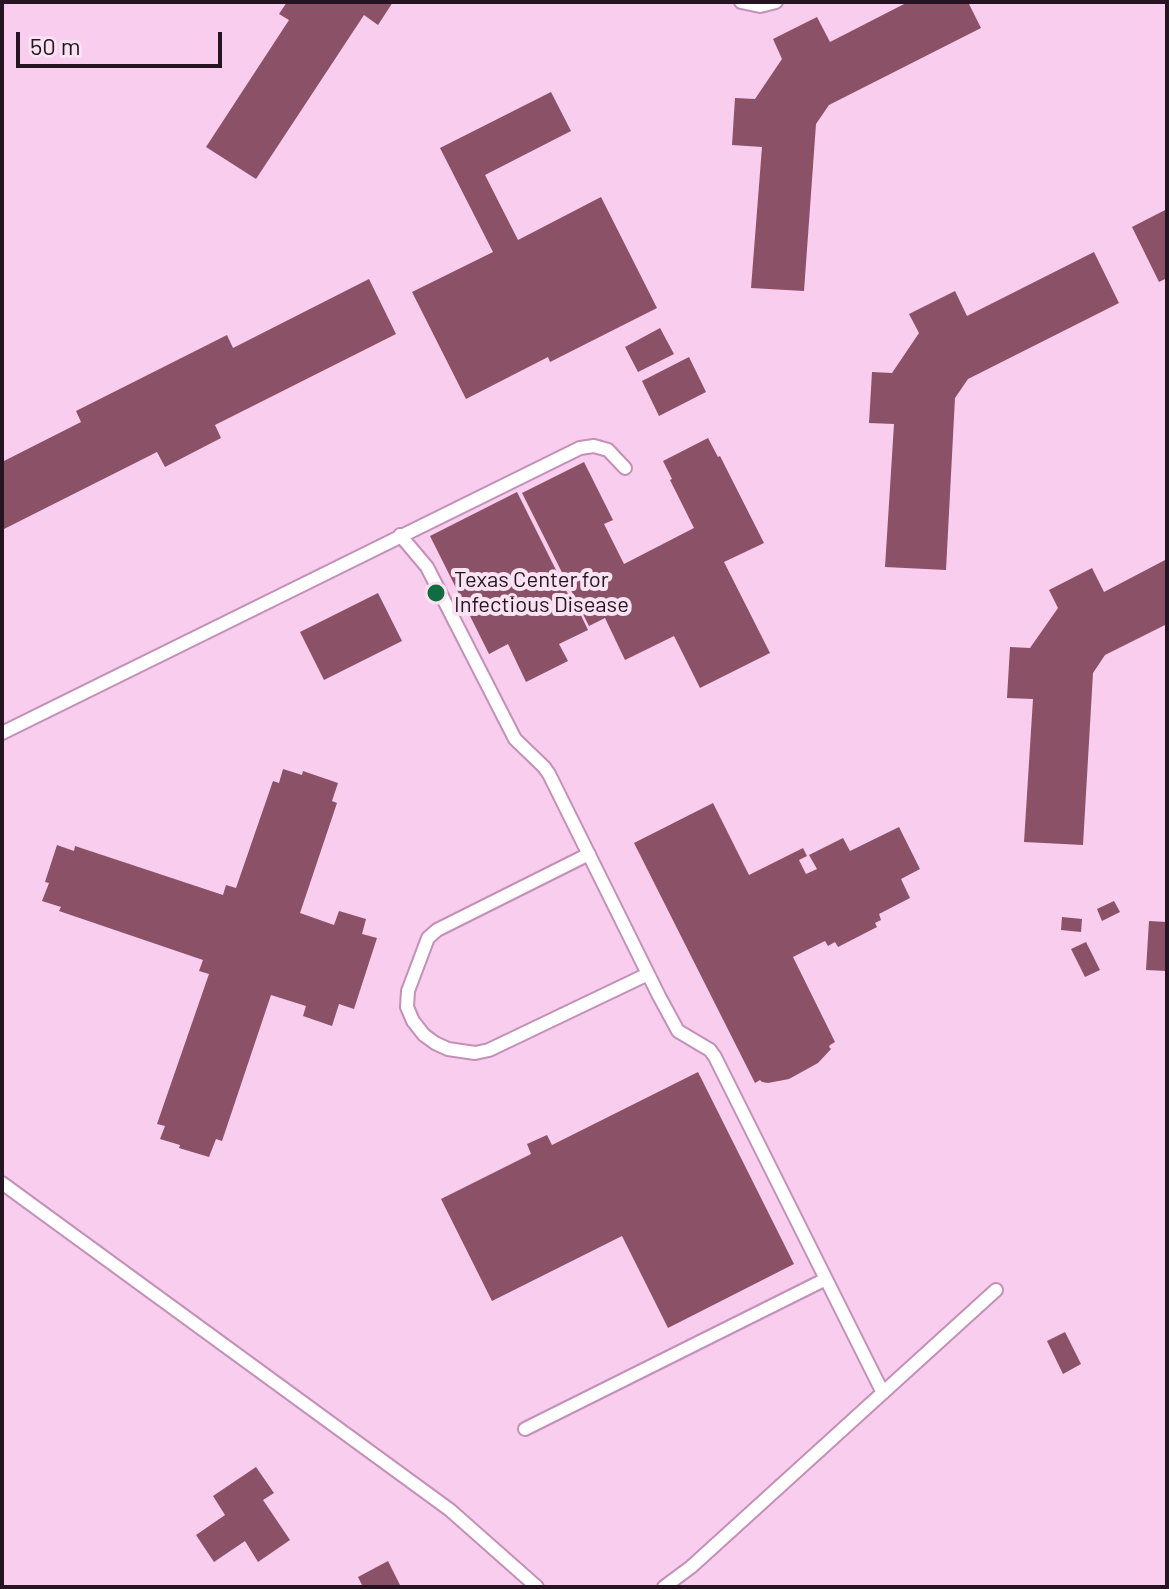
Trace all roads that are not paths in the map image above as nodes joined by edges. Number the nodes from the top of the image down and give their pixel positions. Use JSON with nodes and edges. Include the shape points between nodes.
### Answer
{"nodes":[{"id":1,"x":741,"y":2,"type":"edge"},
{"id":2,"x":776,"y":2,"type":"edge"},
{"id":3,"x":625,"y":468,"type":"dead end"},
{"id":4,"x":400,"y":535,"type":"junction"},
{"id":5,"x":2,"y":733,"type":"edge"},
{"id":6,"x":589,"y":854,"type":"junction"},
{"id":7,"x":648,"y":974,"type":"junction"},
{"id":8,"x":2,"y":1183,"type":"edge"},
{"id":9,"x":826,"y":1279,"type":"junction"},
{"id":10,"x":996,"y":1290,"type":"dead end"},
{"id":11,"x":883,"y":1393,"type":"junction"},
{"id":12,"x":525,"y":1429,"type":"dead end"},
{"id":13,"x":537,"y":1587,"type":"edge"},
{"id":14,"x":664,"y":1587,"type":"edge"}],
"edges":[{"from":1,"to":2,"type":"lane"},
{"from":3,"to":4,"type":"lane","via":[[608,450],[580,448]]},
{"from":4,"to":5,"type":"lane"},
{"from":4,"to":6,"type":"lane","via":[[427,567],[515,739],[544,767]]},
{"from":6,"to":7,"type":"lane"},
{"from":6,"to":7,"type":"lane","via":[[428,938],[408,991],[413,1021],[435,1043],[475,1053]]},
{"from":7,"to":9,"type":"lane","via":[[678,1031],[715,1057]]},
{"from":8,"to":13,"type":"lane","via":[[450,1510]]},
{"from":9,"to":11,"type":"lane"},
{"from":9,"to":12,"type":"lane"},
{"from":10,"to":11,"type":"lane"},
{"from":11,"to":14,"type":"lane"}]}
